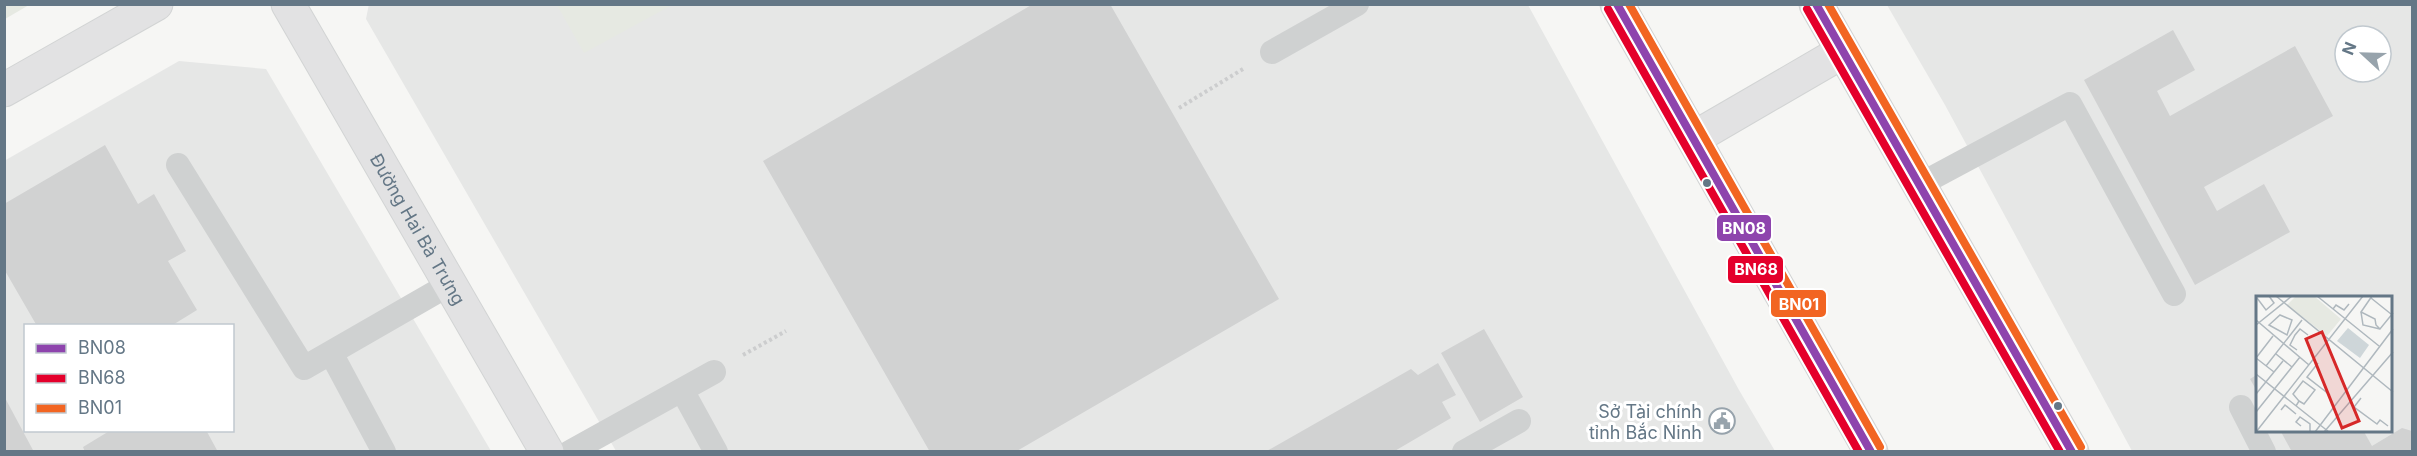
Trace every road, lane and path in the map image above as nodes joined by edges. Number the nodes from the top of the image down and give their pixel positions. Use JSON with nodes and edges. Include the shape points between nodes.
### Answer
{"nodes":[{"id":1,"x":156,"y":4,"type":"edge"},
{"id":2,"x":288,"y":4,"type":"edge"},
{"id":3,"x":1357,"y":4,"type":"edge"},
{"id":4,"x":1617,"y":4,"type":"edge"},
{"id":5,"x":1816,"y":4,"type":"edge"},
{"id":6,"x":1272,"y":52,"type":"joint"},
{"id":7,"x":1842,"y":52,"type":"junction"},
{"id":8,"x":4,"y":90,"type":"edge"},
{"id":9,"x":1179,"y":108,"type":"dead end"},
{"id":10,"x":1694,"y":138,"type":"junction"},
{"id":11,"x":178,"y":165,"type":"dead end"},
{"id":12,"x":1919,"y":185,"type":"junction"},
{"id":13,"x":450,"y":284,"type":"junction"},
{"id":14,"x":2174,"y":294,"type":"dead end"},
{"id":15,"x":786,"y":331,"type":"dead end"},
{"id":16,"x":331,"y":353,"type":"junction"},
{"id":17,"x":714,"y":372,"type":"joint"},
{"id":18,"x":681,"y":390,"type":"junction"},
{"id":19,"x":2241,"y":407,"type":"dead end"},
{"id":20,"x":1519,"y":421,"type":"dead end"},
{"id":21,"x":384,"y":452,"type":"edge"},
{"id":22,"x":547,"y":452,"type":"edge"},
{"id":23,"x":570,"y":452,"type":"edge"},
{"id":24,"x":716,"y":452,"type":"edge"},
{"id":25,"x":1464,"y":452,"type":"edge"},
{"id":26,"x":1871,"y":452,"type":"edge"},
{"id":27,"x":2072,"y":452,"type":"edge"},
{"id":28,"x":2265,"y":452,"type":"edge"}],
"edges":[{"from":1,"to":8,"type":"main road"},
{"from":2,"to":13,"type":"main road","name":"Đường Hai Bà Trưng"},
{"from":3,"to":6,"type":"lane"},
{"from":4,"to":10,"type":"main road"},
{"from":5,"to":7,"type":"main road"},
{"from":6,"to":9,"type":"path"},
{"from":7,"to":10,"type":"main road"},
{"from":7,"to":12,"type":"main road"},
{"from":10,"to":26,"type":"main road"},
{"from":11,"to":16,"type":"lane","via":[[304,368]]},
{"from":12,"to":14,"type":"lane","via":[[2070,104]]},
{"from":12,"to":27,"type":"main road"},
{"from":13,"to":16,"type":"lane"},
{"from":13,"to":22,"type":"main road","name":"Đường Hai Bà Trưng"},
{"from":15,"to":17,"type":"path"},
{"from":16,"to":21,"type":"lane"},
{"from":17,"to":18,"type":"lane"},
{"from":18,"to":23,"type":"lane"},
{"from":18,"to":24,"type":"lane"},
{"from":19,"to":28,"type":"lane"},
{"from":20,"to":25,"type":"lane"}]}
